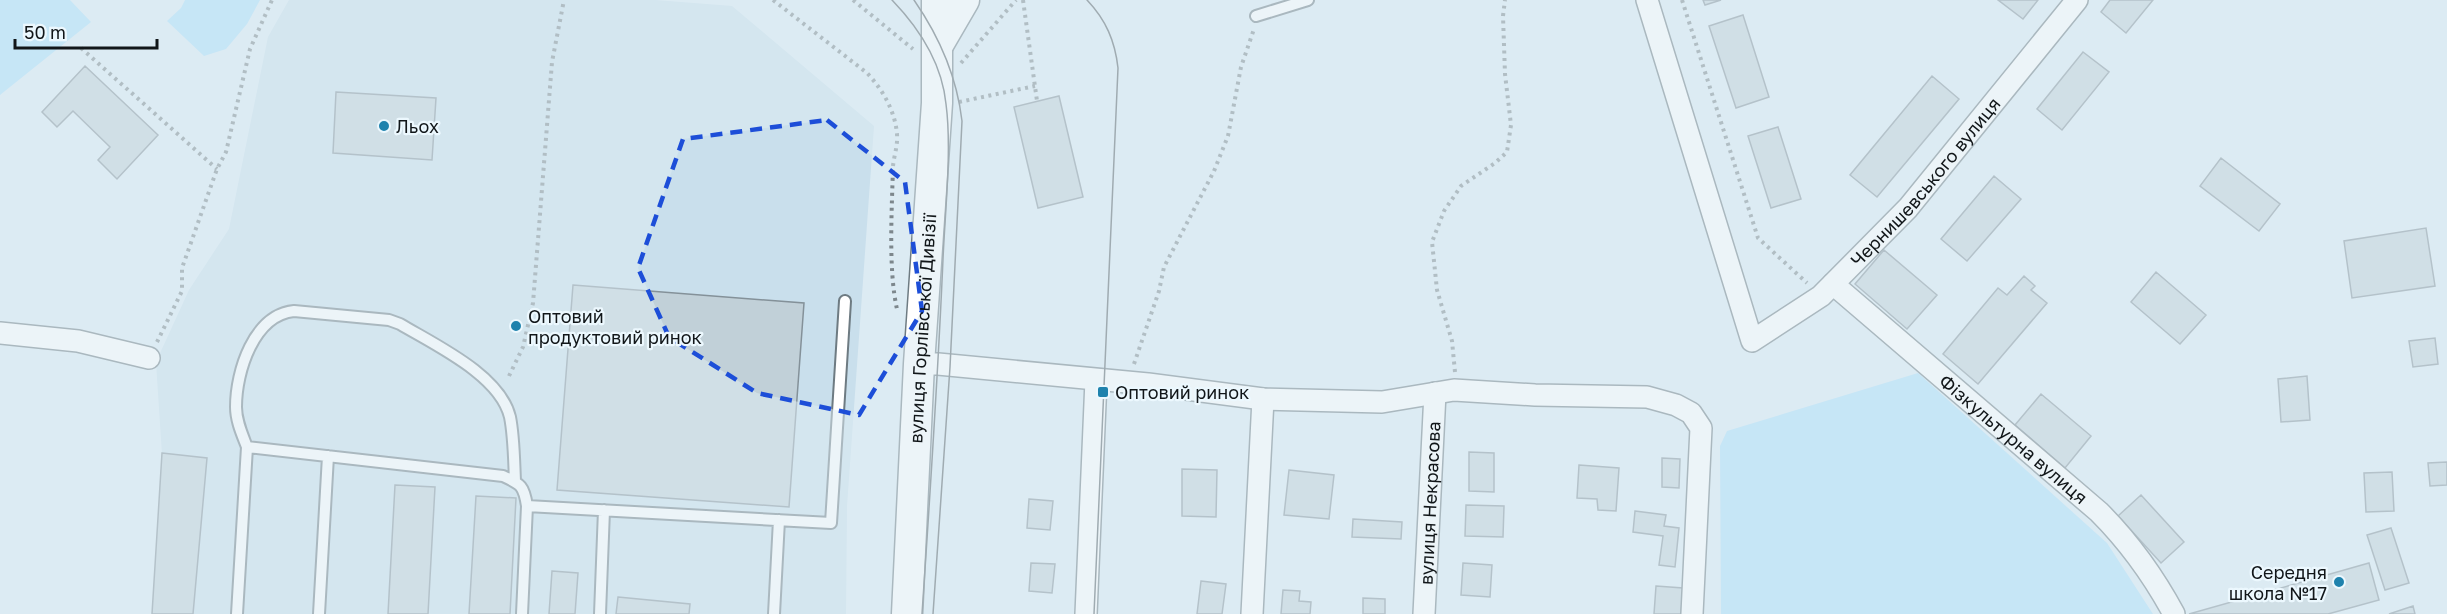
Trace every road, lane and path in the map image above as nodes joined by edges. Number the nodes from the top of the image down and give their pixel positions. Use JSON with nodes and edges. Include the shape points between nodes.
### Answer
{"nodes":[{"id":1,"x":272,"y":0,"type":"edge"},
{"id":2,"x":564,"y":0,"type":"edge"},
{"id":3,"x":773,"y":0,"type":"edge"},
{"id":4,"x":937,"y":0,"type":"edge"},
{"id":5,"x":964,"y":0,"type":"edge"},
{"id":6,"x":1023,"y":0,"type":"edge"},
{"id":7,"x":1308,"y":0,"type":"edge"},
{"id":8,"x":1505,"y":0,"type":"edge"},
{"id":9,"x":1647,"y":0,"type":"edge"},
{"id":10,"x":1682,"y":0,"type":"edge"},
{"id":11,"x":2077,"y":0,"type":"edge"},
{"id":12,"x":1256,"y":16,"type":"joint"},
{"id":13,"x":939,"y":43,"type":"junction"},
{"id":14,"x":81,"y":48,"type":"dead end"},
{"id":15,"x":1035,"y":86,"type":"junction"},
{"id":16,"x":1037,"y":101,"type":"dead end"},
{"id":17,"x":937,"y":103,"type":"junction"},
{"id":18,"x":217,"y":169,"type":"junction"},
{"id":19,"x":1827,"y":290,"type":"junction"},
{"id":20,"x":845,"y":301,"type":"dead end"},
{"id":21,"x":921,"y":328,"type":"junction"},
{"id":22,"x":0,"y":333,"type":"edge"},
{"id":23,"x":149,"y":358,"type":"joint"},
{"id":24,"x":919,"y":364,"type":"junction"},
{"id":25,"x":509,"y":376,"type":"dead end"},
{"id":26,"x":1096,"y":380,"type":"junction"},
{"id":27,"x":1127,"y":382,"type":"junction"},
{"id":28,"x":1444,"y":392,"type":"junction"},
{"id":29,"x":1263,"y":399,"type":"junction"},
{"id":30,"x":247,"y":447,"type":"junction"},
{"id":31,"x":328,"y":456,"type":"junction"},
{"id":32,"x":515,"y":481,"type":"junction"},
{"id":33,"x":527,"y":506,"type":"junction"},
{"id":34,"x":604,"y":510,"type":"junction"},
{"id":35,"x":779,"y":520,"type":"junction"},
{"id":36,"x":237,"y":614,"type":"edge"},
{"id":37,"x":320,"y":614,"type":"edge"},
{"id":38,"x":522,"y":614,"type":"edge"},
{"id":39,"x":600,"y":614,"type":"edge"},
{"id":40,"x":774,"y":614,"type":"edge"},
{"id":41,"x":907,"y":614,"type":"edge"},
{"id":42,"x":1086,"y":614,"type":"edge"},
{"id":43,"x":1251,"y":614,"type":"edge"},
{"id":44,"x":1424,"y":614,"type":"edge"},
{"id":45,"x":1692,"y":614,"type":"edge"},
{"id":46,"x":2174,"y":614,"type":"edge"}],
"edges":[{"from":1,"to":18,"type":"path","via":[[250,50],[226,152]]},
{"from":2,"to":25,"type":"path","via":[[552,62],[533,303],[523,347]]},
{"from":3,"to":21,"type":"path","via":[[867,73],[887,100],[897,135],[892,221],[894,297],[897,310]]},
{"from":4,"to":13,"type":"main road","name":"вулиця Горлівської Дивізії"},
{"from":5,"to":13,"type":"main road"},
{"from":6,"to":15,"type":"path"},
{"from":7,"to":12,"type":"lane"},
{"from":8,"to":28,"type":"path","via":[[1505,74],[1511,125],[1507,152],[1461,186],[1444,212],[1432,242],[1437,290],[1455,360]]},
{"from":9,"to":19,"type":"street","name":"Чернишевського вулиця","via":[[1752,341]]},
{"from":10,"to":19,"type":"path","via":[[1758,238]]},
{"from":11,"to":19,"type":"street","name":"Чернишевського вулиця","via":[[1908,208]]},
{"from":12,"to":27,"type":"path","via":[[1240,67],[1228,136],[1164,267],[1160,291]]},
{"from":13,"to":17,"type":"main road","name":"вулиця Горлівської Дивізії"},
{"from":14,"to":18,"type":"path"},
{"from":15,"to":16,"type":"path"},
{"from":15,"to":17,"type":"path","via":[[974,100]]},
{"from":17,"to":21,"type":"main road","name":"вулиця Горлівської Дивізії"},
{"from":18,"to":23,"type":"path","via":[[183,268],[182,291]]},
{"from":19,"to":46,"type":"street","name":"Фізкультурна вулиця","via":[[2114,527],[2157,583]]},
{"from":20,"to":35,"type":"lane","via":[[831,523]]},
{"from":21,"to":24,"type":"main road","name":"вулиця Горлівської Дивізії"},
{"from":22,"to":23,"type":"street","via":[[78,342]]},
{"from":24,"to":26,"type":"street"},
{"from":24,"to":41,"type":"main road","name":"вулиця Горлівської Дивізії"},
{"from":26,"to":27,"type":"street"},
{"from":26,"to":42,"type":"street"},
{"from":27,"to":29,"type":"street"},
{"from":28,"to":29,"type":"street","via":[[1382,402]]},
{"from":28,"to":44,"type":"street","name":"вулиця Некрасова"},
{"from":28,"to":45,"type":"street","via":[[1647,397],[1691,413],[1701,428]]},
{"from":29,"to":43,"type":"street"},
{"from":30,"to":31,"type":"lane"},
{"from":30,"to":32,"type":"lane","via":[[238,423],[238,386],[250,346],[267,322],[282,312],[294,310],[389,320],[476,371],[500,393],[510,416]]},
{"from":30,"to":36,"type":"lane"},
{"from":31,"to":32,"type":"lane","via":[[503,476]]},
{"from":31,"to":37,"type":"lane"},
{"from":32,"to":33,"type":"lane","via":[[524,489]]},
{"from":33,"to":34,"type":"lane"},
{"from":33,"to":38,"type":"lane"},
{"from":34,"to":35,"type":"lane"},
{"from":34,"to":39,"type":"lane"},
{"from":35,"to":40,"type":"lane"}]}
